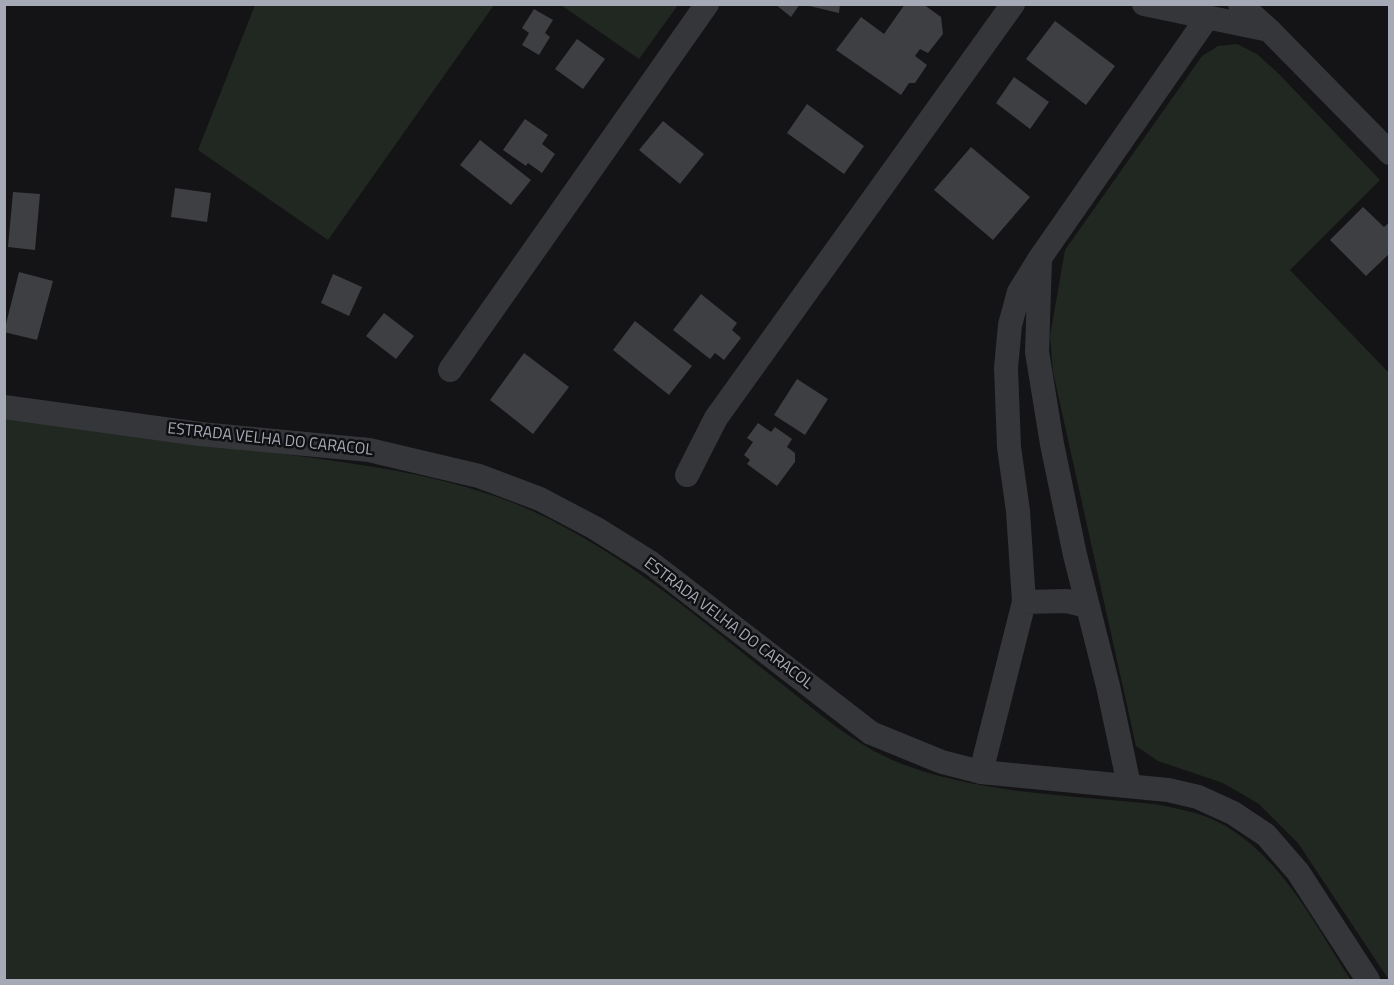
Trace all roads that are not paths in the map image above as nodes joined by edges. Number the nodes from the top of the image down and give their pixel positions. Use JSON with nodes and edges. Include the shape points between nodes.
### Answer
{"nodes":[{"id":1,"x":707,"y":4,"type":"edge"},
{"id":2,"x":1013,"y":4,"type":"edge"},
{"id":3,"x":1144,"y":4,"type":"edge"},
{"id":4,"x":1240,"y":4,"type":"edge"},
{"id":5,"x":1207,"y":18,"type":"junction"},
{"id":6,"x":1269,"y":30,"type":"junction"},
{"id":7,"x":1389,"y":153,"type":"edge"},
{"id":8,"x":1040,"y":258,"type":"junction"},
{"id":9,"x":450,"y":370,"type":"dead end"},
{"id":10,"x":4,"y":407,"type":"edge"},
{"id":11,"x":687,"y":475,"type":"dead end"},
{"id":12,"x":1024,"y":602,"type":"junction"},
{"id":13,"x":1087,"y":606,"type":"junction"},
{"id":14,"x":981,"y":772,"type":"junction"},
{"id":15,"x":1129,"y":785,"type":"junction"},
{"id":16,"x":1368,"y":981,"type":"edge"}],
"edges":[{"from":1,"to":9,"type":"street"},
{"from":2,"to":11,"type":"street","via":[[716,418]]},
{"from":3,"to":5,"type":"street"},
{"from":4,"to":6,"type":"street"},
{"from":5,"to":6,"type":"street"},
{"from":5,"to":8,"type":"street"},
{"from":6,"to":7,"type":"street"},
{"from":8,"to":12,"type":"street","via":[[1019,292],[1010,325],[1006,368],[1009,447]]},
{"from":8,"to":13,"type":"street","via":[[1037,352],[1052,444]]},
{"from":10,"to":14,"type":"street","name":"ESTRADA VELHA DO CARACOL","via":[[200,434],[369,450],[479,476],[549,504],[651,563],[871,733],[942,762]]},
{"from":12,"to":13,"type":"street","via":[[1067,601]]},
{"from":12,"to":14,"type":"street"},
{"from":13,"to":15,"type":"street"},
{"from":14,"to":15,"type":"street","name":"ESTRADA VELHA DO CARACOL"},
{"from":15,"to":16,"type":"street","name":"ESTRADA VELHA DO CARACOL","via":[[1198,797],[1233,813],[1266,835],[1298,872]]}]}
